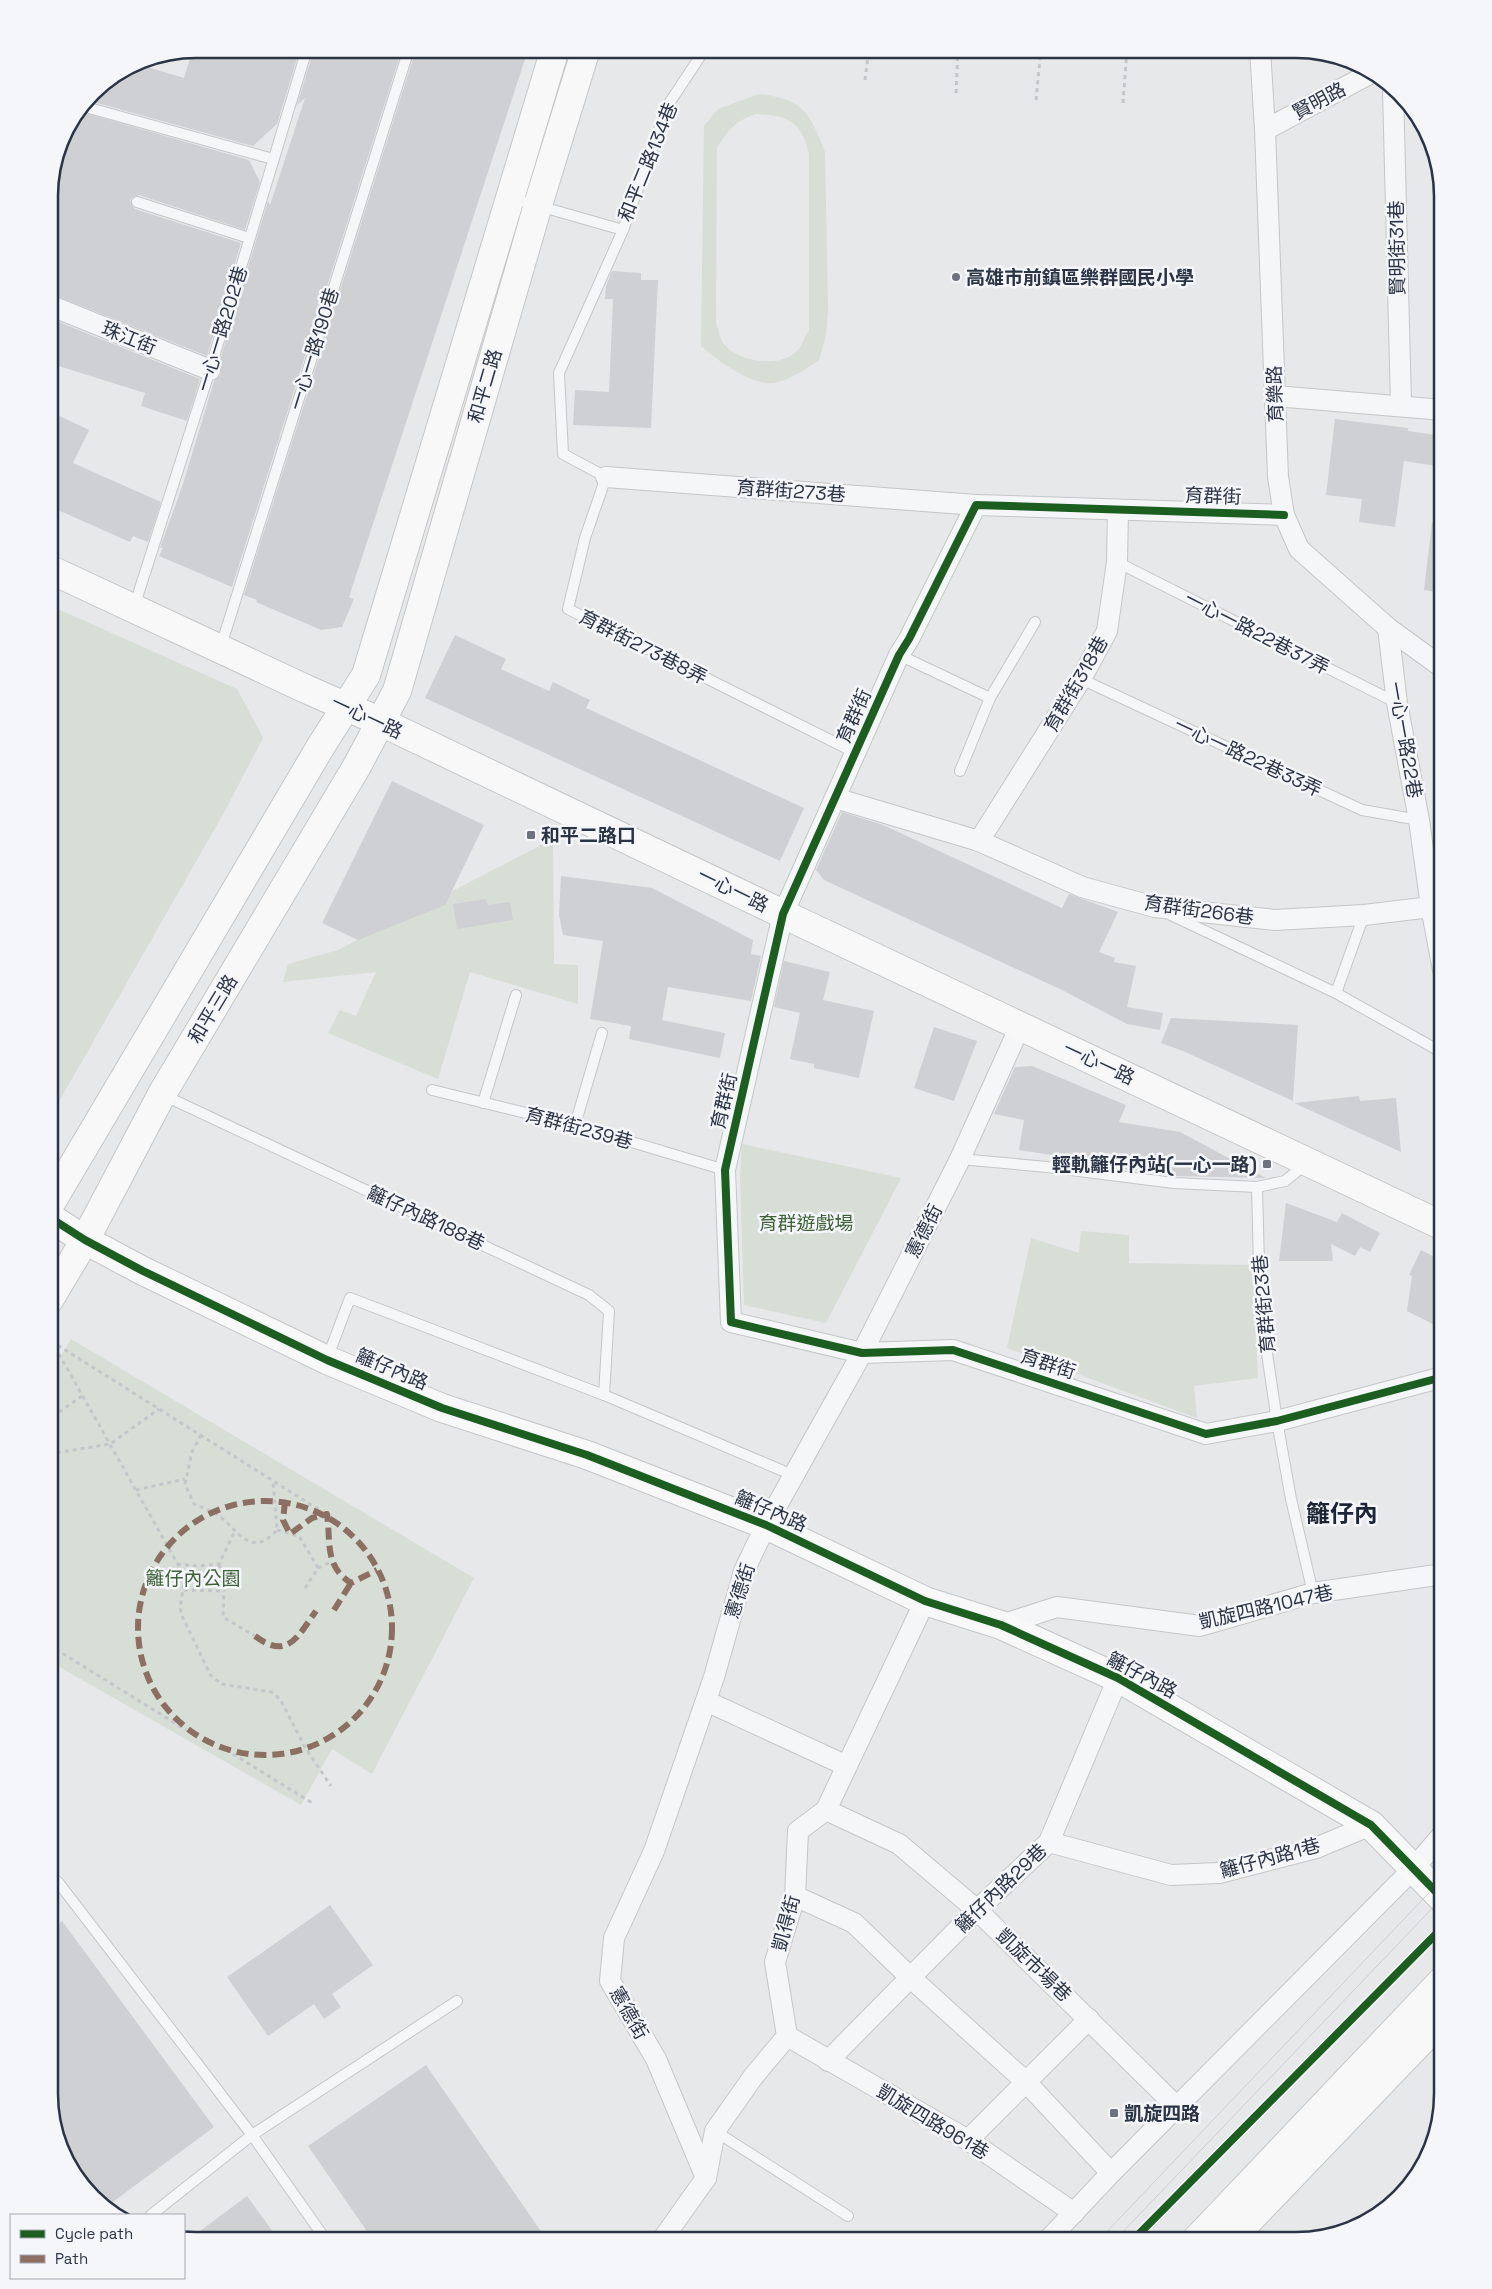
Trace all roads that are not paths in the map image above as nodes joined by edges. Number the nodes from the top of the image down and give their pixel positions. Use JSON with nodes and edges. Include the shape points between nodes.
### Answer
{"nodes":[{"id":1,"x":304,"y":58,"type":"edge"},
{"id":2,"x":405,"y":58,"type":"edge"},
{"id":3,"x":552,"y":58,"type":"edge"},
{"id":4,"x":575,"y":58,"type":"edge"},
{"id":5,"x":699,"y":58,"type":"edge"},
{"id":6,"x":1261,"y":58,"type":"edge"},
{"id":7,"x":1365,"y":76,"type":"edge"},
{"id":8,"x":1393,"y":97,"type":"edge"},
{"id":9,"x":89,"y":108,"type":"edge"},
{"id":10,"x":1265,"y":130,"type":"junction"},
{"id":11,"x":273,"y":159,"type":"junction"},
{"id":12,"x":510,"y":198,"type":"junction"},
{"id":13,"x":137,"y":202,"type":"dead end"},
{"id":14,"x":538,"y":204,"type":"junction"},
{"id":15,"x":623,"y":230,"type":"junction"},
{"id":16,"x":249,"y":238,"type":"junction"},
{"id":17,"x":58,"y":309,"type":"edge"},
{"id":18,"x":210,"y":370,"type":"junction"},
{"id":19,"x":1275,"y":396,"type":"junction"},
{"id":20,"x":1401,"y":406,"type":"junction"},
{"id":21,"x":1434,"y":409,"type":"edge"},
{"id":22,"x":606,"y":477,"type":"junction"},
{"id":23,"x":976,"y":505,"type":"junction"},
{"id":24,"x":1118,"y":510,"type":"junction"},
{"id":25,"x":1284,"y":515,"type":"junction"},
{"id":26,"x":1117,"y":562,"type":"junction"},
{"id":27,"x":58,"y":572,"type":"edge"},
{"id":28,"x":134,"y":609,"type":"junction"},
{"id":29,"x":1035,"y":622,"type":"dead end"},
{"id":30,"x":1388,"y":628,"type":"junction"},
{"id":31,"x":220,"y":650,"type":"junction"},
{"id":32,"x":899,"y":656,"type":"junction"},
{"id":33,"x":1434,"y":661,"type":"edge"},
{"id":34,"x":1081,"y":680,"type":"junction"},
{"id":35,"x":990,"y":698,"type":"junction"},
{"id":36,"x":1397,"y":703,"type":"junction"},
{"id":37,"x":347,"y":707,"type":"junction"},
{"id":38,"x":381,"y":722,"type":"junction"},
{"id":39,"x":856,"y":754,"type":"junction"},
{"id":40,"x":960,"y":771,"type":"dead end"},
{"id":41,"x":835,"y":798,"type":"junction"},
{"id":42,"x":1419,"y":820,"type":"junction"},
{"id":43,"x":979,"y":841,"type":"junction"},
{"id":44,"x":1434,"y":906,"type":"edge"},
{"id":45,"x":1155,"y":907,"type":"junction"},
{"id":46,"x":783,"y":914,"type":"junction"},
{"id":47,"x":1364,"y":915,"type":"junction"},
{"id":48,"x":1434,"y":917,"type":"edge"},
{"id":49,"x":1336,"y":993,"type":"junction"},
{"id":50,"x":516,"y":995,"type":"dead end"},
{"id":51,"x":1020,"y":1026,"type":"junction"},
{"id":52,"x":602,"y":1033,"type":"dead end"},
{"id":53,"x":1434,"y":1048,"type":"edge"},
{"id":54,"x":432,"y":1090,"type":"dead end"},
{"id":55,"x":162,"y":1094,"type":"junction"},
{"id":56,"x":483,"y":1103,"type":"junction"},
{"id":57,"x":575,"y":1125,"type":"junction"},
{"id":58,"x":960,"y":1159,"type":"junction"},
{"id":59,"x":1309,"y":1162,"type":"junction"},
{"id":60,"x":725,"y":1170,"type":"junction"},
{"id":61,"x":1257,"y":1186,"type":"junction"},
{"id":62,"x":58,"y":1191,"type":"edge"},
{"id":63,"x":1434,"y":1222,"type":"edge"},
{"id":64,"x":58,"y":1223,"type":"edge"},
{"id":65,"x":85,"y":1240,"type":"junction"},
{"id":66,"x":58,"y":1285,"type":"edge"},
{"id":67,"x":862,"y":1353,"type":"junction"},
{"id":68,"x":327,"y":1360,"type":"junction"},
{"id":69,"x":1434,"y":1379,"type":"edge"},
{"id":70,"x":604,"y":1395,"type":"junction"},
{"id":71,"x":1277,"y":1421,"type":"junction"},
{"id":72,"x":795,"y":1476,"type":"junction"},
{"id":73,"x":766,"y":1525,"type":"junction"},
{"id":74,"x":1434,"y":1575,"type":"edge"},
{"id":75,"x":1313,"y":1593,"type":"junction"},
{"id":76,"x":925,"y":1601,"type":"junction"},
{"id":77,"x":1002,"y":1625,"type":"junction"},
{"id":78,"x":1118,"y":1678,"type":"junction"},
{"id":79,"x":706,"y":1701,"type":"junction"},
{"id":80,"x":847,"y":1766,"type":"junction"},
{"id":81,"x":826,"y":1810,"type":"junction"},
{"id":82,"x":1371,"y":1825,"type":"junction"},
{"id":83,"x":1049,"y":1842,"type":"junction"},
{"id":84,"x":1434,"y":1844,"type":"edge"},
{"id":85,"x":1413,"y":1868,"type":"junction"},
{"id":86,"x":58,"y":1882,"type":"edge"},
{"id":87,"x":1434,"y":1887,"type":"edge"},
{"id":88,"x":795,"y":1896,"type":"junction"},
{"id":89,"x":977,"y":1910,"type":"junction"},
{"id":90,"x":911,"y":1978,"type":"junction"},
{"id":91,"x":1434,"y":1989,"type":"edge"},
{"id":92,"x":457,"y":2000,"type":"dead end"},
{"id":93,"x":1089,"y":2019,"type":"junction"},
{"id":94,"x":1434,"y":2027,"type":"edge"},
{"id":95,"x":787,"y":2036,"type":"junction"},
{"id":96,"x":828,"y":2061,"type":"junction"},
{"id":97,"x":1026,"y":2082,"type":"junction"},
{"id":98,"x":1178,"y":2107,"type":"junction"},
{"id":99,"x":715,"y":2131,"type":"junction"},
{"id":100,"x":252,"y":2135,"type":"junction"},
{"id":101,"x":968,"y":2140,"type":"junction"},
{"id":102,"x":1111,"y":2173,"type":"junction"},
{"id":103,"x":706,"y":2178,"type":"junction"},
{"id":104,"x":1074,"y":2213,"type":"junction"},
{"id":105,"x":152,"y":2214,"type":"edge"},
{"id":106,"x":848,"y":2216,"type":"dead end"},
{"id":107,"x":320,"y":2231,"type":"edge"},
{"id":108,"x":668,"y":2231,"type":"edge"},
{"id":109,"x":1056,"y":2232,"type":"edge"},
{"id":110,"x":1204,"y":2232,"type":"edge"},
{"id":111,"x":1238,"y":2232,"type":"edge"}],
"edges":[{"from":1,"to":11,"type":"lane","name":"一心一路202巷"},
{"from":2,"to":31,"type":"lane","name":"一心一路190巷"},
{"from":3,"to":12,"type":"street","name":"和平二路"},
{"from":4,"to":14,"type":"street","name":"和平二路"},
{"from":5,"to":15,"type":"lane","name":"和平二路134巷","via":[[668,105]]},
{"from":6,"to":10,"type":"street","name":"育樂路"},
{"from":7,"to":10,"type":"street","name":"賢明路"},
{"from":8,"to":20,"type":"street","name":"賢明街31巷"},
{"from":9,"to":11,"type":"lane"},
{"from":10,"to":19,"type":"street","name":"育樂路"},
{"from":11,"to":16,"type":"lane","name":"一心一路202巷"},
{"from":12,"to":14,"type":"lane","name":"和平二路134巷"},
{"from":12,"to":37,"type":"street","name":"和平二路","via":[[366,675]]},
{"from":13,"to":16,"type":"lane"},
{"from":14,"to":15,"type":"lane","name":"和平二路134巷"},
{"from":14,"to":38,"type":"street","name":"和平二路","via":[[397,690]]},
{"from":15,"to":22,"type":"lane","via":[[559,373],[563,454]]},
{"from":16,"to":18,"type":"lane","name":"一心一路202巷"},
{"from":17,"to":18,"type":"street","name":"珠江街"},
{"from":18,"to":28,"type":"lane","name":"一心一路202巷"},
{"from":19,"to":20,"type":"street"},
{"from":19,"to":25,"type":"street","name":"育樂路","via":[[1278,477]]},
{"from":20,"to":21,"type":"street"},
{"from":22,"to":23,"type":"street","name":"育群街273巷"},
{"from":22,"to":39,"type":"lane","name":"育群街273巷8弄","via":[[568,609]]},
{"from":23,"to":24,"type":"street","name":"育群街"},
{"from":23,"to":32,"type":"street","name":"育群街"},
{"from":24,"to":25,"type":"street","name":"育群街"},
{"from":24,"to":26,"type":"street","name":"育群街318巷"},
{"from":25,"to":30,"type":"street","name":"育樂路","via":[[1299,549]]},
{"from":26,"to":34,"type":"street","name":"育群街318巷","via":[[1107,631]]},
{"from":26,"to":36,"type":"lane","name":"一心一路22巷37弄"},
{"from":27,"to":28,"type":"street","name":"一心一路"},
{"from":28,"to":31,"type":"street","name":"一心一路"},
{"from":29,"to":35,"type":"lane"},
{"from":30,"to":33,"type":"street","name":"育樂路"},
{"from":30,"to":36,"type":"street","name":"一心一路22巷"},
{"from":31,"to":37,"type":"street","name":"一心一路"},
{"from":32,"to":35,"type":"lane"},
{"from":32,"to":39,"type":"street","name":"育群街"},
{"from":34,"to":42,"type":"lane","name":"一心一路22巷33弄","via":[[1362,810]]},
{"from":34,"to":43,"type":"street","name":"育群街318巷"},
{"from":35,"to":40,"type":"lane"},
{"from":36,"to":42,"type":"street","name":"一心一路22巷"},
{"from":37,"to":38,"type":"street","name":"一心一路"},
{"from":37,"to":62,"type":"street"},
{"from":38,"to":46,"type":"street","name":"一心一路"},
{"from":38,"to":55,"type":"street","name":"和平三路"},
{"from":39,"to":41,"type":"street","name":"育群街"},
{"from":41,"to":43,"type":"street","name":"育群街266巷"},
{"from":41,"to":46,"type":"street","name":"育群街"},
{"from":42,"to":44,"type":"street","name":"一心一路22巷"},
{"from":43,"to":45,"type":"street","name":"育群街266巷","via":[[1082,886]]},
{"from":45,"to":47,"type":"street","name":"育群街266巷","via":[[1275,920]]},
{"from":45,"to":49,"type":"lane"},
{"from":46,"to":51,"type":"street","name":"一心一路"},
{"from":46,"to":60,"type":"street","name":"育群街"},
{"from":47,"to":48,"type":"street","name":"育群街266巷"},
{"from":47,"to":49,"type":"lane"},
{"from":49,"to":53,"type":"lane"},
{"from":50,"to":56,"type":"lane"},
{"from":51,"to":58,"type":"street","name":"憲德街"},
{"from":51,"to":59,"type":"street","name":"一心一路"},
{"from":52,"to":57,"type":"lane"},
{"from":54,"to":56,"type":"lane","name":"育群街239巷"},
{"from":55,"to":65,"type":"street","name":"和平三路"},
{"from":55,"to":70,"type":"lane","name":"籬仔內路188巷","via":[[589,1294],[609,1311]]},
{"from":56,"to":57,"type":"lane","name":"育群街239巷"},
{"from":57,"to":60,"type":"lane","name":"育群街239巷"},
{"from":58,"to":61,"type":"lane","via":[[1174,1183]]},
{"from":58,"to":67,"type":"street","name":"憲德街"},
{"from":59,"to":61,"type":"lane","via":[[1285,1181]]},
{"from":59,"to":63,"type":"street","name":"一心一路"},
{"from":60,"to":67,"type":"street","name":"育群街","via":[[731,1322]]},
{"from":61,"to":71,"type":"lane","name":"育群街23巷","via":[[1260,1306]]},
{"from":64,"to":65,"type":"street","name":"籬仔內路"},
{"from":65,"to":66,"type":"street","name":"和平三路"},
{"from":65,"to":68,"type":"street","name":"籬仔內路"},
{"from":67,"to":71,"type":"street","name":"育群街","via":[[953,1350],[1206,1434]]},
{"from":67,"to":72,"type":"street","name":"憲德街"},
{"from":68,"to":70,"type":"lane","via":[[350,1298]]},
{"from":68,"to":73,"type":"street","name":"籬仔內路","via":[[442,1408],[588,1456]]},
{"from":69,"to":71,"type":"street","name":"育群街"},
{"from":70,"to":72,"type":"lane"},
{"from":71,"to":75,"type":"lane","name":"育群街23巷"},
{"from":72,"to":73,"type":"street","name":"憲德街"},
{"from":73,"to":76,"type":"street","name":"籬仔內路"},
{"from":73,"to":79,"type":"street","name":"憲德街","via":[[744,1571]]},
{"from":74,"to":75,"type":"street","name":"凱旋四路1047巷"},
{"from":75,"to":77,"type":"street","name":"凱旋四路1047巷","via":[[1200,1626],[1057,1607]]},
{"from":76,"to":77,"type":"street","name":"籬仔內路"},
{"from":76,"to":80,"type":"street","name":"凱得街"},
{"from":77,"to":78,"type":"street","name":"籬仔內路"},
{"from":78,"to":82,"type":"street","name":"籬仔內路"},
{"from":78,"to":83,"type":"street","name":"籬仔內路29巷"},
{"from":79,"to":80,"type":"street"},
{"from":79,"to":103,"type":"street","name":"憲德街","via":[[654,1851],[614,1938],[610,1981],[656,2059]]},
{"from":80,"to":81,"type":"street","name":"凱得街"},
{"from":81,"to":88,"type":"street","name":"凱得街","via":[[798,1831]]},
{"from":81,"to":89,"type":"street","name":"凱旋市場巷","via":[[899,1844]]},
{"from":82,"to":83,"type":"street","name":"籬仔內路1巷","via":[[1316,1848],[1219,1873],[1171,1875]]},
{"from":82,"to":85,"type":"street","name":"籬仔內路"},
{"from":83,"to":89,"type":"street","name":"籬仔內路29巷"},
{"from":84,"to":85,"type":"street"},
{"from":85,"to":87,"type":"street","name":"籬仔內路"},
{"from":85,"to":98,"type":"street"},
{"from":86,"to":100,"type":"lane"},
{"from":88,"to":90,"type":"street","via":[[854,1923]]},
{"from":88,"to":95,"type":"street","name":"凱得街","via":[[775,1962]]},
{"from":89,"to":90,"type":"street","name":"籬仔內路29巷"},
{"from":89,"to":93,"type":"street","name":"凱旋市場巷"},
{"from":90,"to":96,"type":"street","name":"籬仔內路29巷"},
{"from":90,"to":97,"type":"street"},
{"from":91,"to":110,"type":"street"},
{"from":92,"to":100,"type":"lane"},
{"from":93,"to":97,"type":"street"},
{"from":93,"to":98,"type":"street","name":"凱旋市場巷"},
{"from":94,"to":111,"type":"street"},
{"from":95,"to":96,"type":"street","name":"凱旋四路961巷"},
{"from":95,"to":99,"type":"street"},
{"from":96,"to":101,"type":"street","name":"凱旋四路961巷"},
{"from":97,"to":101,"type":"street"},
{"from":97,"to":102,"type":"street"},
{"from":98,"to":102,"type":"street"},
{"from":99,"to":103,"type":"street"},
{"from":99,"to":106,"type":"lane"},
{"from":100,"to":105,"type":"lane"},
{"from":100,"to":107,"type":"lane"},
{"from":101,"to":104,"type":"street","name":"凱旋四路961巷"},
{"from":102,"to":104,"type":"street"},
{"from":103,"to":108,"type":"street"},
{"from":104,"to":109,"type":"street"}]}
